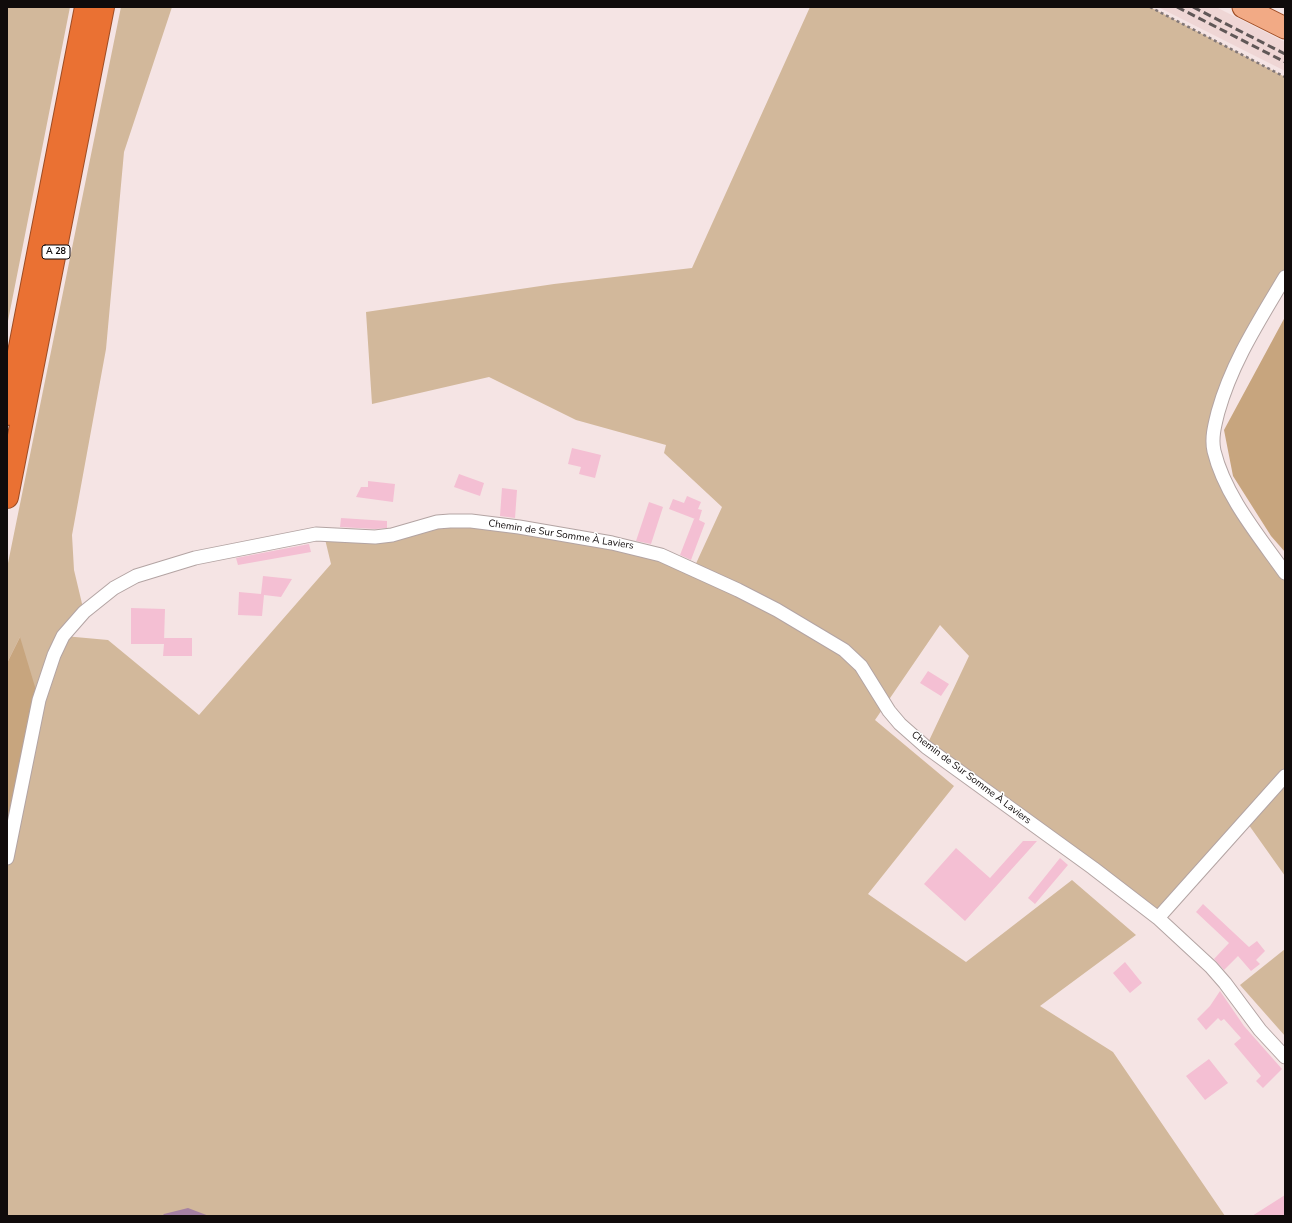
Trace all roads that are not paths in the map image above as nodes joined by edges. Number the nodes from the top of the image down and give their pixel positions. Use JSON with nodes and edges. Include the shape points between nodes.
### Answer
{"nodes":[{"id":1,"x":86,"y":7,"type":"edge"},
{"id":2,"x":103,"y":7,"type":"edge"},
{"id":3,"x":1243,"y":7,"type":"edge"},
{"id":4,"x":1285,"y":28,"type":"edge"},
{"id":5,"x":1285,"y":276,"type":"edge"},
{"id":6,"x":7,"y":414,"type":"edge"},
{"id":7,"x":7,"y":497,"type":"edge"},
{"id":8,"x":1285,"y":573,"type":"edge"},
{"id":9,"x":1285,"y":776,"type":"edge"},
{"id":10,"x":7,"y":858,"type":"edge"},
{"id":11,"x":1158,"y":918,"type":"junction"},
{"id":12,"x":1285,"y":1057,"type":"edge"}],
"edges":[{"from":1,"to":6,"type":"highway","number":"A 28"},
{"from":2,"to":7,"type":"highway","number":"A 28"},
{"from":3,"to":4,"type":"main road"},
{"from":5,"to":8,"type":"street","via":[[1237,360],[1224,391],[1214,430],[1214,450],[1228,488]]},
{"from":9,"to":11,"type":"street"},
{"from":10,"to":11,"type":"street","name":"Chemin de Sur Somme À Laviers","via":[[39,700],[54,655],[63,636],[84,612],[114,588],[136,576],[195,558],[290,538],[316,534],[375,537],[392,535],[436,522],[471,521],[612,543],[653,553],[771,606],[844,650],[861,666],[889,712],[921,742]]},
{"from":11,"to":12,"type":"street","name":"Chemin de Sur Somme À Laviers","via":[[1226,983],[1260,1030]]}]}
